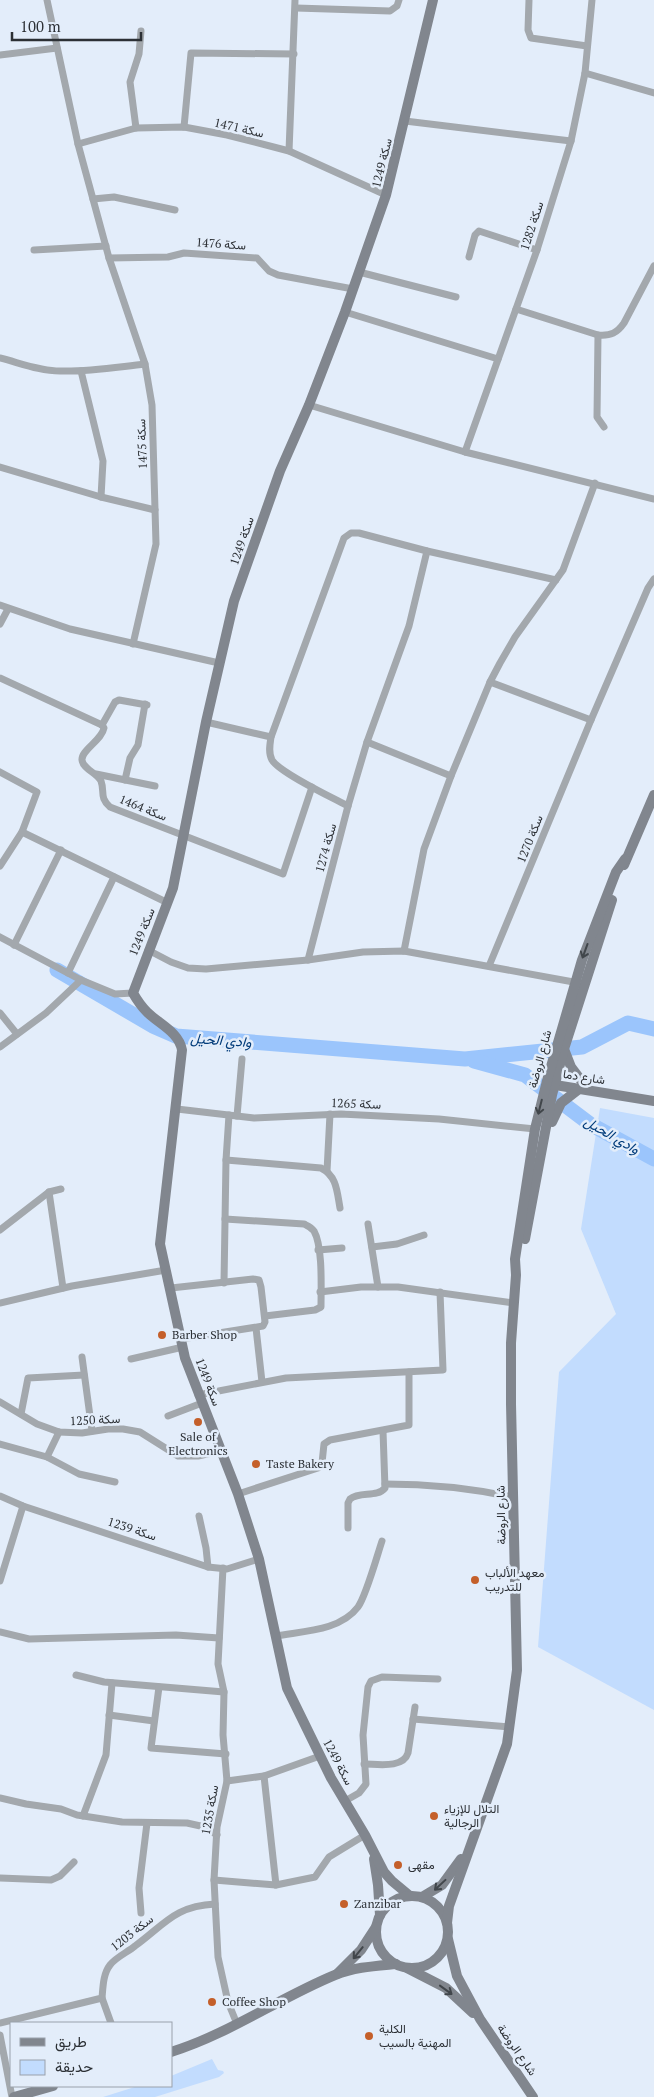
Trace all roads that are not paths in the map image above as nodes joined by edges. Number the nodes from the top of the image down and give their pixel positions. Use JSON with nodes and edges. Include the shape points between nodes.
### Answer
{"nodes":[{"id":1,"x":47,"y":0,"type":"edge"},
{"id":2,"x":295,"y":0,"type":"edge"},
{"id":3,"x":307,"y":0,"type":"edge"},
{"id":4,"x":399,"y":0,"type":"edge"},
{"id":5,"x":432,"y":0,"type":"edge"},
{"id":6,"x":529,"y":0,"type":"edge"},
{"id":7,"x":592,"y":0,"type":"edge"},
{"id":8,"x":296,"y":8,"type":"junction"},
{"id":9,"x":307,"y":9,"type":"junction"},
{"id":10,"x":142,"y":31,"type":"dead end"},
{"id":11,"x":587,"y":46,"type":"junction"},
{"id":12,"x":57,"y":48,"type":"junction"},
{"id":13,"x":294,"y":54,"type":"junction"},
{"id":14,"x":0,"y":55,"type":"edge"},
{"id":15,"x":585,"y":73,"type":"junction"},
{"id":16,"x":654,"y":93,"type":"edge"},
{"id":17,"x":405,"y":121,"type":"junction"},
{"id":18,"x":184,"y":127,"type":"junction"},
{"id":19,"x":136,"y":128,"type":"junction"},
{"id":20,"x":571,"y":141,"type":"junction"},
{"id":21,"x":78,"y":144,"type":"junction"},
{"id":22,"x":290,"y":151,"type":"junction"},
{"id":23,"x":386,"y":195,"type":"junction"},
{"id":24,"x":93,"y":199,"type":"junction"},
{"id":25,"x":174,"y":210,"type":"dead end"},
{"id":26,"x":106,"y":246,"type":"junction"},
{"id":27,"x":34,"y":250,"type":"dead end"},
{"id":28,"x":537,"y":250,"type":"junction"},
{"id":29,"x":469,"y":257,"type":"dead end"},
{"id":30,"x":109,"y":258,"type":"junction"},
{"id":31,"x":654,"y":266,"type":"edge"},
{"id":32,"x":359,"y":272,"type":"junction"},
{"id":33,"x":353,"y":289,"type":"junction"},
{"id":34,"x":456,"y":297,"type":"dead end"},
{"id":35,"x":516,"y":309,"type":"junction"},
{"id":36,"x":345,"y":312,"type":"junction"},
{"id":37,"x":598,"y":335,"type":"junction"},
{"id":38,"x":0,"y":358,"type":"edge"},
{"id":39,"x":498,"y":359,"type":"junction"},
{"id":40,"x":144,"y":364,"type":"junction"},
{"id":41,"x":81,"y":371,"type":"junction"},
{"id":42,"x":309,"y":405,"type":"junction"},
{"id":43,"x":604,"y":427,"type":"dead end"},
{"id":44,"x":465,"y":452,"type":"junction"},
{"id":45,"x":0,"y":467,"type":"edge"},
{"id":46,"x":595,"y":484,"type":"junction"},
{"id":47,"x":101,"y":497,"type":"junction"},
{"id":48,"x":654,"y":499,"type":"edge"},
{"id":49,"x":155,"y":510,"type":"junction"},
{"id":50,"x":427,"y":551,"type":"junction"},
{"id":51,"x":654,"y":579,"type":"edge"},
{"id":52,"x":556,"y":580,"type":"junction"},
{"id":53,"x":0,"y":605,"type":"edge"},
{"id":54,"x":8,"y":609,"type":"junction"},
{"id":55,"x":0,"y":624,"type":"edge"},
{"id":56,"x":133,"y":644,"type":"junction"},
{"id":57,"x":219,"y":662,"type":"junction"},
{"id":58,"x":0,"y":678,"type":"edge"},
{"id":59,"x":490,"y":682,"type":"junction"},
{"id":60,"x":591,"y":720,"type":"junction"},
{"id":61,"x":206,"y":722,"type":"junction"},
{"id":62,"x":102,"y":725,"type":"junction"},
{"id":63,"x":271,"y":737,"type":"junction"},
{"id":64,"x":367,"y":742,"type":"junction"},
{"id":65,"x":0,"y":772,"type":"edge"},
{"id":66,"x":96,"y":774,"type":"junction"},
{"id":67,"x":452,"y":776,"type":"junction"},
{"id":68,"x":125,"y":780,"type":"junction"},
{"id":69,"x":155,"y":786,"type":"dead end"},
{"id":70,"x":312,"y":788,"type":"junction"},
{"id":71,"x":654,"y":795,"type":"edge"},
{"id":72,"x":348,"y":806,"type":"junction"},
{"id":73,"x":22,"y":832,"type":"junction"},
{"id":74,"x":183,"y":836,"type":"junction"},
{"id":75,"x":60,"y":850,"type":"junction"},
{"id":76,"x":0,"y":866,"type":"edge"},
{"id":77,"x":114,"y":877,"type":"junction"},
{"id":78,"x":168,"y":903,"type":"junction"},
{"id":79,"x":0,"y":937,"type":"edge"},
{"id":80,"x":14,"y":945,"type":"junction"},
{"id":81,"x":148,"y":950,"type":"junction"},
{"id":82,"x":404,"y":951,"type":"junction"},
{"id":83,"x":308,"y":960,"type":"junction"},
{"id":84,"x":489,"y":966,"type":"junction"},
{"id":85,"x":68,"y":973,"type":"junction"},
{"id":86,"x":81,"y":980,"type":"junction"},
{"id":87,"x":579,"y":983,"type":"junction"},
{"id":88,"x":133,"y":993,"type":"junction"},
{"id":89,"x":0,"y":1013,"type":"edge"},
{"id":90,"x":18,"y":1034,"type":"junction"},
{"id":91,"x":0,"y":1047,"type":"edge"},
{"id":92,"x":564,"y":1049,"type":"junction"},
{"id":93,"x":242,"y":1059,"type":"dead end"},
{"id":94,"x":551,"y":1081,"type":"junction"},
{"id":95,"x":581,"y":1086,"type":"junction"},
{"id":96,"x":654,"y":1101,"type":"edge"},
{"id":97,"x":177,"y":1109,"type":"junction"},
{"id":98,"x":330,"y":1114,"type":"junction"},
{"id":99,"x":229,"y":1115,"type":"junction"},
{"id":100,"x":237,"y":1116,"type":"junction"},
{"id":101,"x":535,"y":1128,"type":"junction"},
{"id":102,"x":226,"y":1160,"type":"junction"},
{"id":103,"x":327,"y":1171,"type":"junction"},
{"id":104,"x":61,"y":1189,"type":"dead end"},
{"id":105,"x":534,"y":1190,"type":"junction"},
{"id":106,"x":49,"y":1192,"type":"junction"},
{"id":107,"x":340,"y":1208,"type":"dead end"},
{"id":108,"x":225,"y":1219,"type":"junction"},
{"id":109,"x":368,"y":1224,"type":"dead end"},
{"id":110,"x":0,"y":1230,"type":"edge"},
{"id":111,"x":424,"y":1235,"type":"dead end"},
{"id":112,"x":372,"y":1247,"type":"junction"},
{"id":113,"x":342,"y":1248,"type":"dead end"},
{"id":114,"x":318,"y":1250,"type":"junction"},
{"id":115,"x":166,"y":1270,"type":"junction"},
{"id":116,"x":516,"y":1275,"type":"junction"},
{"id":117,"x":224,"y":1282,"type":"junction"},
{"id":118,"x":378,"y":1287,"type":"junction"},
{"id":119,"x":64,"y":1288,"type":"junction"},
{"id":120,"x":171,"y":1288,"type":"junction"},
{"id":121,"x":320,"y":1292,"type":"junction"},
{"id":122,"x":440,"y":1292,"type":"junction"},
{"id":123,"x":0,"y":1303,"type":"edge"},
{"id":124,"x":514,"y":1303,"type":"junction"},
{"id":125,"x":265,"y":1316,"type":"junction"},
{"id":126,"x":256,"y":1328,"type":"junction"},
{"id":127,"x":182,"y":1343,"type":"junction"},
{"id":128,"x":82,"y":1357,"type":"dead end"},
{"id":129,"x":131,"y":1359,"type":"dead end"},
{"id":130,"x":409,"y":1372,"type":"junction"},
{"id":131,"x":84,"y":1375,"type":"junction"},
{"id":132,"x":262,"y":1382,"type":"junction"},
{"id":133,"x":200,"y":1399,"type":"junction"},
{"id":134,"x":0,"y":1402,"type":"edge"},
{"id":135,"x":21,"y":1414,"type":"junction"},
{"id":136,"x":168,"y":1416,"type":"dead end"},
{"id":137,"x":382,"y":1430,"type":"junction"},
{"id":138,"x":92,"y":1431,"type":"junction"},
{"id":139,"x":58,"y":1432,"type":"junction"},
{"id":140,"x":0,"y":1444,"type":"edge"},
{"id":141,"x":221,"y":1452,"type":"junction"},
{"id":142,"x":47,"y":1456,"type":"junction"},
{"id":143,"x":115,"y":1482,"type":"dead end"},
{"id":144,"x":385,"y":1484,"type":"junction"},
{"id":145,"x":238,"y":1494,"type":"junction"},
{"id":146,"x":0,"y":1496,"type":"edge"},
{"id":147,"x":512,"y":1497,"type":"junction"},
{"id":148,"x":23,"y":1506,"type":"junction"},
{"id":149,"x":199,"y":1516,"type":"dead end"},
{"id":150,"x":348,"y":1528,"type":"dead end"},
{"id":151,"x":382,"y":1542,"type":"dead end"},
{"id":152,"x":258,"y":1559,"type":"junction"},
{"id":153,"x":208,"y":1567,"type":"junction"},
{"id":154,"x":223,"y":1568,"type":"junction"},
{"id":155,"x":0,"y":1582,"type":"edge"},
{"id":156,"x":0,"y":1632,"type":"edge"},
{"id":157,"x":276,"y":1636,"type":"junction"},
{"id":158,"x":219,"y":1638,"type":"junction"},
{"id":159,"x":76,"y":1675,"type":"dead end"},
{"id":160,"x":438,"y":1679,"type":"dead end"},
{"id":161,"x":112,"y":1682,"type":"junction"},
{"id":162,"x":159,"y":1687,"type":"junction"},
{"id":163,"x":224,"y":1692,"type":"junction"},
{"id":164,"x":414,"y":1707,"type":"dead end"},
{"id":165,"x":109,"y":1715,"type":"junction"},
{"id":166,"x":413,"y":1719,"type":"junction"},
{"id":167,"x":154,"y":1721,"type":"junction"},
{"id":168,"x":510,"y":1727,"type":"junction"},
{"id":169,"x":226,"y":1754,"type":"junction"},
{"id":170,"x":320,"y":1756,"type":"junction"},
{"id":171,"x":364,"y":1764,"type":"junction"},
{"id":172,"x":264,"y":1776,"type":"junction"},
{"id":173,"x":227,"y":1781,"type":"junction"},
{"id":174,"x":0,"y":1798,"type":"edge"},
{"id":175,"x":345,"y":1801,"type":"junction"},
{"id":176,"x":83,"y":1816,"type":"junction"},
{"id":177,"x":147,"y":1823,"type":"junction"},
{"id":178,"x":217,"y":1835,"type":"junction"},
{"id":179,"x":365,"y":1835,"type":"junction"},
{"id":180,"x":473,"y":1839,"type":"junction"},
{"id":181,"x":372,"y":1851,"type":"junction"},
{"id":182,"x":74,"y":1862,"type":"dead end"},
{"id":183,"x":0,"y":1878,"type":"edge"},
{"id":184,"x":214,"y":1880,"type":"junction"},
{"id":185,"x":276,"y":1886,"type":"junction"},
{"id":186,"x":410,"y":1896,"type":"junction"},
{"id":187,"x":422,"y":1897,"type":"junction"},
{"id":188,"x":215,"y":1904,"type":"junction"},
{"id":189,"x":141,"y":1913,"type":"dead end"},
{"id":190,"x":380,"y":1915,"type":"junction"},
{"id":191,"x":447,"y":1923,"type":"junction"},
{"id":192,"x":376,"y":1927,"type":"junction"},
{"id":193,"x":448,"y":1936,"type":"junction"},
{"id":194,"x":396,"y":1964,"type":"junction"},
{"id":195,"x":406,"y":1967,"type":"junction"},
{"id":196,"x":336,"y":1975,"type":"junction"},
{"id":197,"x":102,"y":1998,"type":"junction"},
{"id":198,"x":480,"y":2019,"type":"junction"},
{"id":199,"x":111,"y":2022,"type":"edge"},
{"id":200,"x":0,"y":2023,"type":"edge"},
{"id":201,"x":237,"y":2024,"type":"junction"},
{"id":202,"x":0,"y":2035,"type":"edge"},
{"id":203,"x":172,"y":2052,"type":"edge"},
{"id":204,"x":10,"y":2083,"type":"edge"},
{"id":205,"x":49,"y":2087,"type":"edge"},
{"id":206,"x":13,"y":2097,"type":"edge"},
{"id":207,"x":533,"y":2097,"type":"edge"}],
"edges":[{"from":1,"to":12,"type":"street","name":"سكة 1475"},
{"from":2,"to":8,"type":"street"},
{"from":3,"to":9,"type":"street"},
{"from":4,"to":9,"type":"street","via":[[397,6],[390,10]]},
{"from":5,"to":17,"type":"main road","name":"سكة 1249"},
{"from":6,"to":11,"type":"street","via":[[528,30],[531,38]]},
{"from":7,"to":11,"type":"street","name":"سكة 1282"},
{"from":8,"to":9,"type":"street"},
{"from":8,"to":13,"type":"street"},
{"from":10,"to":19,"type":"street","via":[[130,82]]},
{"from":11,"to":15,"type":"street","name":"سكة 1282"},
{"from":12,"to":14,"type":"street"},
{"from":12,"to":21,"type":"street","name":"سكة 1475"},
{"from":13,"to":18,"type":"street","via":[[191,54]]},
{"from":13,"to":22,"type":"street"},
{"from":15,"to":16,"type":"street"},
{"from":15,"to":20,"type":"street","name":"سكة 1282"},
{"from":17,"to":20,"type":"street"},
{"from":17,"to":23,"type":"main road","name":"سكة 1249"},
{"from":18,"to":19,"type":"street","name":"سكة 1471"},
{"from":18,"to":22,"type":"street","name":"سكة 1471"},
{"from":19,"to":21,"type":"street","name":"سكة 1471"},
{"from":20,"to":28,"type":"street","name":"سكة 1282"},
{"from":21,"to":24,"type":"street","name":"سكة 1475"},
{"from":22,"to":23,"type":"street","name":"سكة 1471"},
{"from":23,"to":32,"type":"main road","name":"سكة 1249"},
{"from":24,"to":25,"type":"street","via":[[114,197]]},
{"from":24,"to":26,"type":"street","name":"سكة 1475"},
{"from":26,"to":27,"type":"street"},
{"from":26,"to":30,"type":"street","name":"سكة 1475"},
{"from":28,"to":29,"type":"street","via":[[479,231]]},
{"from":28,"to":35,"type":"street","name":"سكة 1282"},
{"from":30,"to":33,"type":"street","name":"سكة 1476","via":[[168,257],[184,253],[250,257],[257,258],[269,271],[278,275]]},
{"from":30,"to":40,"type":"street","name":"سكة 1475"},
{"from":31,"to":37,"type":"street","via":[[619,330],[612,335]]},
{"from":32,"to":33,"type":"main road","name":"سكة 1249"},
{"from":32,"to":34,"type":"street"},
{"from":33,"to":36,"type":"main road","name":"سكة 1249"},
{"from":35,"to":37,"type":"street"},
{"from":35,"to":39,"type":"street","name":"سكة 1282"},
{"from":36,"to":39,"type":"street"},
{"from":36,"to":42,"type":"main road","name":"سكة 1249"},
{"from":37,"to":43,"type":"street","via":[[597,416]]},
{"from":38,"to":41,"type":"street","via":[[40,369]]},
{"from":39,"to":44,"type":"street","name":"سكة 1282"},
{"from":40,"to":41,"type":"street"},
{"from":40,"to":49,"type":"street","name":"سكة 1475","via":[[152,405]]},
{"from":41,"to":47,"type":"street","via":[[103,461]]},
{"from":42,"to":44,"type":"street"},
{"from":42,"to":57,"type":"main road","name":"سكة 1249","via":[[280,471],[234,601]]},
{"from":44,"to":46,"type":"street"},
{"from":45,"to":47,"type":"street"},
{"from":46,"to":48,"type":"street"},
{"from":46,"to":52,"type":"street","via":[[570,555]]},
{"from":47,"to":49,"type":"street"},
{"from":49,"to":56,"type":"street","name":"سكة 1475","via":[[156,544]]},
{"from":50,"to":52,"type":"street"},
{"from":50,"to":63,"type":"street","via":[[359,533],[351,533],[344,538]]},
{"from":50,"to":64,"type":"street","name":"سكة 1274","via":[[407,633]]},
{"from":51,"to":60,"type":"street","name":"سكة 1270"},
{"from":52,"to":59,"type":"street","via":[[515,638]]},
{"from":53,"to":54,"type":"street"},
{"from":54,"to":55,"type":"street"},
{"from":54,"to":56,"type":"street","via":[[70,629]]},
{"from":56,"to":57,"type":"street"},
{"from":57,"to":61,"type":"main road","name":"سكة 1249"},
{"from":58,"to":62,"type":"street"},
{"from":59,"to":60,"type":"street"},
{"from":59,"to":67,"type":"street"},
{"from":60,"to":84,"type":"street","name":"سكة 1270"},
{"from":61,"to":63,"type":"street"},
{"from":61,"to":74,"type":"main road","name":"سكة 1249"},
{"from":62,"to":66,"type":"street","name":"سكة 1464","via":[[102,735],[82,759],[84,765]]},
{"from":62,"to":68,"type":"street","via":[[119,700],[147,704],[138,745],[130,758]]},
{"from":63,"to":70,"type":"street","via":[[272,759]]},
{"from":64,"to":67,"type":"street"},
{"from":64,"to":72,"type":"street","name":"سكة 1274"},
{"from":65,"to":73,"type":"street","via":[[37,792]]},
{"from":66,"to":68,"type":"street"},
{"from":66,"to":74,"type":"street","name":"سكة 1464","via":[[103,800],[110,806]]},
{"from":67,"to":82,"type":"street","via":[[424,849]]},
{"from":68,"to":69,"type":"street"},
{"from":70,"to":72,"type":"street"},
{"from":70,"to":74,"type":"street","name":"سكة 1464","via":[[283,874]]},
{"from":71,"to":87,"type":"main road","name":"شارع الروضة","via":[[601,908]]},
{"from":72,"to":83,"type":"street","name":"سكة 1274"},
{"from":73,"to":75,"type":"street"},
{"from":73,"to":76,"type":"street"},
{"from":74,"to":78,"type":"main road","name":"سكة 1249"},
{"from":75,"to":77,"type":"street"},
{"from":75,"to":80,"type":"street"},
{"from":77,"to":78,"type":"street"},
{"from":77,"to":85,"type":"street"},
{"from":78,"to":81,"type":"main road","name":"سكة 1249"},
{"from":79,"to":80,"type":"street"},
{"from":80,"to":85,"type":"street"},
{"from":81,"to":83,"type":"street","via":[[188,968]]},
{"from":81,"to":88,"type":"main road","name":"سكة 1249"},
{"from":82,"to":83,"type":"street","via":[[363,952]]},
{"from":82,"to":84,"type":"street"},
{"from":84,"to":87,"type":"street"},
{"from":85,"to":86,"type":"street"},
{"from":86,"to":88,"type":"street","via":[[115,994]]},
{"from":86,"to":90,"type":"street"},
{"from":87,"to":92,"type":"main road","name":"شارع الروضة"},
{"from":87,"to":94,"type":"main road","name":"شارع الروضة"},
{"from":88,"to":97,"type":"main road","name":"سكة 1249","via":[[148,1013],[181,1043]]},
{"from":89,"to":90,"type":"street"},
{"from":90,"to":91,"type":"street"},
{"from":92,"to":94,"type":"main road","name":"شارع الروضة"},
{"from":92,"to":95,"type":"main road"},
{"from":93,"to":100,"type":"street"},
{"from":94,"to":95,"type":"main road","name":"شارع دما"},
{"from":94,"to":101,"type":"main road","name":"شارع الروضة","one_way":true},
{"from":94,"to":105,"type":"main road","name":"شارع الروضة"},
{"from":95,"to":96,"type":"main road","name":"شارع دما","via":[[604,1088]]},
{"from":95,"to":105,"type":"main road","via":[[554,1114],[541,1174]]},
{"from":97,"to":99,"type":"street","name":"سكة 1265"},
{"from":97,"to":115,"type":"main road","name":"سكة 1249","via":[[160,1244]]},
{"from":98,"to":100,"type":"street","name":"سكة 1265","via":[[267,1118]]},
{"from":98,"to":101,"type":"street","name":"سكة 1265"},
{"from":98,"to":103,"type":"street"},
{"from":99,"to":100,"type":"street","name":"سكة 1265"},
{"from":99,"to":102,"type":"street"},
{"from":101,"to":116,"type":"main road","name":"شارع الروضة","via":[[514,1259]]},
{"from":102,"to":103,"type":"street","via":[[314,1167]]},
{"from":102,"to":108,"type":"street"},
{"from":103,"to":107,"type":"street","via":[[335,1182]]},
{"from":104,"to":106,"type":"street"},
{"from":105,"to":116,"type":"main road","name":"شارع الروضة"},
{"from":106,"to":110,"type":"street"},
{"from":106,"to":119,"type":"street"},
{"from":108,"to":114,"type":"street","via":[[304,1224],[314,1232]]},
{"from":108,"to":117,"type":"street"},
{"from":109,"to":112,"type":"street"},
{"from":111,"to":112,"type":"street","via":[[397,1244]]},
{"from":112,"to":118,"type":"street"},
{"from":113,"to":114,"type":"street"},
{"from":114,"to":121,"type":"street"},
{"from":115,"to":119,"type":"street"},
{"from":115,"to":120,"type":"main road","name":"سكة 1249"},
{"from":116,"to":124,"type":"main road","name":"شارع الروضة"},
{"from":117,"to":120,"type":"street"},
{"from":117,"to":125,"type":"street","via":[[258,1280],[262,1287]]},
{"from":118,"to":121,"type":"street"},
{"from":118,"to":122,"type":"street"},
{"from":119,"to":123,"type":"street"},
{"from":120,"to":127,"type":"main road","name":"سكة 1249"},
{"from":121,"to":125,"type":"street","via":[[320,1308]]},
{"from":122,"to":124,"type":"street"},
{"from":122,"to":130,"type":"street","via":[[443,1370]]},
{"from":124,"to":147,"type":"main road","name":"شارع الروضة","via":[[511,1343]]},
{"from":125,"to":126,"type":"street","via":[[264,1325]]},
{"from":126,"to":127,"type":"street"},
{"from":126,"to":132,"type":"street"},
{"from":127,"to":129,"type":"street"},
{"from":127,"to":133,"type":"main road","name":"سكة 1249"},
{"from":128,"to":131,"type":"street"},
{"from":130,"to":132,"type":"street","via":[[313,1376]]},
{"from":130,"to":137,"type":"street","via":[[409,1425]]},
{"from":131,"to":135,"type":"street","via":[[28,1378]]},
{"from":131,"to":138,"type":"street"},
{"from":132,"to":133,"type":"street"},
{"from":133,"to":136,"type":"street"},
{"from":133,"to":141,"type":"main road","name":"سكة 1249"},
{"from":134,"to":135,"type":"street","name":"سكة 1250"},
{"from":135,"to":139,"type":"street","name":"سكة 1250"},
{"from":137,"to":144,"type":"street"},
{"from":137,"to":145,"type":"street","via":[[330,1440],[324,1444],[322,1463],[318,1468]]},
{"from":138,"to":139,"type":"street","name":"سكة 1250"},
{"from":138,"to":141,"type":"street","name":"سكة 1250","via":[[124,1429],[140,1432],[178,1456]]},
{"from":139,"to":142,"type":"street"},
{"from":140,"to":142,"type":"street"},
{"from":141,"to":145,"type":"main road","name":"سكة 1249"},
{"from":142,"to":143,"type":"street","via":[[79,1474]]},
{"from":144,"to":147,"type":"street","via":[[436,1485]]},
{"from":144,"to":150,"type":"street","via":[[380,1493],[350,1498]]},
{"from":145,"to":152,"type":"main road","name":"سكة 1249"},
{"from":146,"to":148,"type":"street","name":"سكة 1239"},
{"from":147,"to":168,"type":"main road","name":"شارع الروضة","via":[[517,1670]]},
{"from":148,"to":153,"type":"street","name":"سكة 1239"},
{"from":148,"to":155,"type":"street"},
{"from":149,"to":153,"type":"street"},
{"from":151,"to":157,"type":"street","via":[[359,1606],[347,1618],[320,1628]]},
{"from":152,"to":154,"type":"street","name":"سكة 1239"},
{"from":152,"to":157,"type":"main road","name":"سكة 1249"},
{"from":153,"to":154,"type":"street","name":"سكة 1239"},
{"from":154,"to":158,"type":"street","name":"سكة 1235"},
{"from":156,"to":158,"type":"street","via":[[30,1639],[176,1635]]},
{"from":157,"to":170,"type":"main road","name":"سكة 1249","via":[[287,1688]]},
{"from":158,"to":163,"type":"street","name":"سكة 1235","via":[[218,1664]]},
{"from":159,"to":161,"type":"street"},
{"from":160,"to":171,"type":"street","via":[[382,1677],[370,1681],[363,1735]]},
{"from":161,"to":162,"type":"street"},
{"from":161,"to":165,"type":"street"},
{"from":162,"to":163,"type":"street"},
{"from":162,"to":167,"type":"street"},
{"from":163,"to":169,"type":"street","name":"سكة 1235","via":[[222,1735]]},
{"from":164,"to":166,"type":"street"},
{"from":165,"to":167,"type":"street"},
{"from":165,"to":176,"type":"street","via":[[106,1755]]},
{"from":166,"to":168,"type":"street"},
{"from":166,"to":171,"type":"street","via":[[405,1760]]},
{"from":167,"to":169,"type":"street","via":[[150,1748]]},
{"from":168,"to":180,"type":"main road","name":"شارع الروضة"},
{"from":169,"to":173,"type":"street","name":"سكة 1235"},
{"from":170,"to":172,"type":"street"},
{"from":170,"to":175,"type":"main road","name":"سكة 1249"},
{"from":171,"to":175,"type":"street","via":[[364,1788]]},
{"from":172,"to":173,"type":"street"},
{"from":172,"to":185,"type":"street"},
{"from":173,"to":178,"type":"street","name":"سكة 1235"},
{"from":174,"to":176,"type":"street"},
{"from":175,"to":179,"type":"main road","name":"سكة 1249"},
{"from":176,"to":177,"type":"street"},
{"from":177,"to":178,"type":"street","via":[[186,1823]]},
{"from":177,"to":189,"type":"street","via":[[139,1888]]},
{"from":178,"to":184,"type":"street","name":"سكة 1235"},
{"from":179,"to":181,"type":"main road","name":"سكة 1249"},
{"from":179,"to":185,"type":"street","via":[[329,1857],[315,1877]]},
{"from":180,"to":187,"type":"main road","name":"شارع الروضة","one_way":true,"via":[[442,1885]]},
{"from":180,"to":191,"type":"main road","name":"شارع الروضة","via":[[449,1906]]},
{"from":181,"to":186,"type":"main road","name":"سكة 1249","via":[[392,1881]]},
{"from":181,"to":190,"type":"main road","name":"سكة 1249"},
{"from":182,"to":183,"type":"street","via":[[51,1880]]},
{"from":184,"to":185,"type":"street"},
{"from":184,"to":188,"type":"street","name":"سكة 1235"},
{"from":186,"to":187,"type":"main road"},
{"from":186,"to":190,"type":"main road","via":[[388,1905]]},
{"from":187,"to":191,"type":"main road","via":[[442,1912]]},
{"from":188,"to":197,"type":"street","name":"سكة 1203","via":[[200,1905],[168,1918],[116,1960],[106,1974]]},
{"from":188,"to":201,"type":"street","name":"سكة 1235","via":[[218,1957],[228,2002]]},
{"from":190,"to":192,"type":"main road"},
{"from":191,"to":193,"type":"main road"},
{"from":192,"to":194,"type":"main road","via":[[380,1948]]},
{"from":192,"to":196,"type":"main road","one_way":true,"via":[[361,1950]]},
{"from":193,"to":195,"type":"main road","via":[[437,1958],[418,1968]]},
{"from":193,"to":198,"type":"main road","name":"شارع الروضة","via":[[457,1976]]},
{"from":194,"to":195,"type":"main road"},
{"from":194,"to":196,"type":"main road","via":[[363,1967]]},
{"from":195,"to":198,"type":"main road","name":"شارع الروضة","one_way":true,"via":[[446,1988]]},
{"from":196,"to":201,"type":"main road"},
{"from":197,"to":199,"type":"street"},
{"from":197,"to":200,"type":"street"},
{"from":198,"to":207,"type":"main road","name":"شارع الروضة"},
{"from":201,"to":203,"type":"main road"},
{"from":202,"to":204,"type":"street"},
{"from":205,"to":206,"type":"main road"}]}
